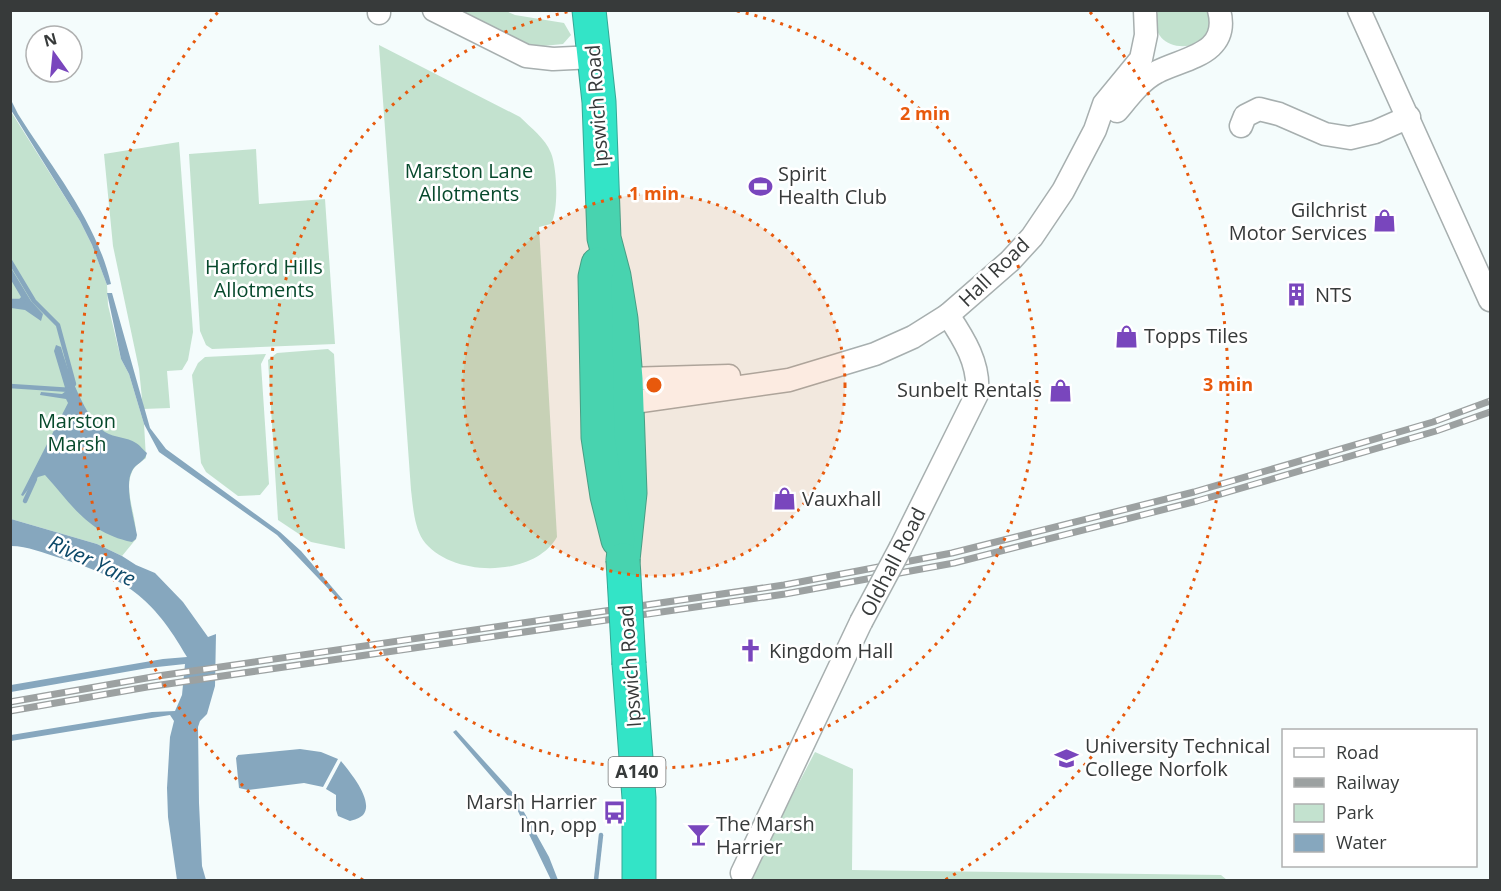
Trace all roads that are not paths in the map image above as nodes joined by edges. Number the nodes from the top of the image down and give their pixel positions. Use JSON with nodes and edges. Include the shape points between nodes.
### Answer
{"nodes":[{"id":1,"x":434,"y":10,"type":"edge"},
{"id":2,"x":589,"y":10,"type":"edge"},
{"id":3,"x":1144,"y":10,"type":"edge"},
{"id":4,"x":1237,"y":10,"type":"edge"},
{"id":5,"x":1359,"y":10,"type":"edge"},
{"id":6,"x":1220,"y":19,"type":"edge"},
{"id":7,"x":1146,"y":35,"type":"junction"},
{"id":8,"x":594,"y":57,"type":"junction"},
{"id":9,"x":1184,"y":61,"type":"junction"},
{"id":10,"x":1408,"y":117,"type":"junction"},
{"id":11,"x":1241,"y":126,"type":"dead end"},
{"id":12,"x":1095,"y":130,"type":"junction"},
{"id":13,"x":1491,"y":300,"type":"edge"},
{"id":14,"x":948,"y":315,"type":"junction"},
{"id":15,"x":615,"y":390,"type":"junction"},
{"id":16,"x":623,"y":560,"type":"junction"},
{"id":17,"x":742,"y":873,"type":"dead end"},
{"id":18,"x":639,"y":880,"type":"edge"}],
"edges":[{"from":1,"to":8,"type":"street","via":[[526,56],[563,60]]},
{"from":2,"to":8,"type":"highway","name":"Ipswich Road","number":"A140"},
{"from":3,"to":7,"type":"street","name":"Hall Road"},
{"from":4,"to":6,"type":"street","name":"Hall Road"},
{"from":5,"to":10,"type":"street"},
{"from":6,"to":9,"type":"street","name":"Hall Road","via":[[1209,49]]},
{"from":7,"to":9,"type":"street","via":[[1159,52]]},
{"from":7,"to":12,"type":"street","name":"Hall Road","via":[[1141,59],[1104,104]]},
{"from":8,"to":15,"type":"highway","name":"Ipswich Road","number":"A140","via":[[604,238],[616,287]]},
{"from":9,"to":12,"type":"street","name":"Hall Road","via":[[1155,72]]},
{"from":10,"to":11,"type":"street","via":[[1350,138],[1325,134],[1279,114],[1259,110],[1245,116]]},
{"from":10,"to":13,"type":"street"},
{"from":12,"to":14,"type":"street","name":"Hall Road","via":[[1064,191],[1032,237]]},
{"from":14,"to":15,"type":"street","name":"Hall Road","via":[[913,337],[847,363]]},
{"from":14,"to":17,"type":"street","name":"Oldhall Road","bridge":true,"via":[[976,366],[978,394],[861,622]]},
{"from":15,"to":16,"type":"highway","name":"Ipswich Road","number":"A140","via":[[615,528]]},
{"from":15,"to":16,"type":"highway","name":"Ipswich Road","number":"A140","via":[[630,493]]},
{"from":16,"to":18,"type":"highway","name":"Ipswich Road","number":"A140","bridge":true,"via":[[639,798]]}]}
